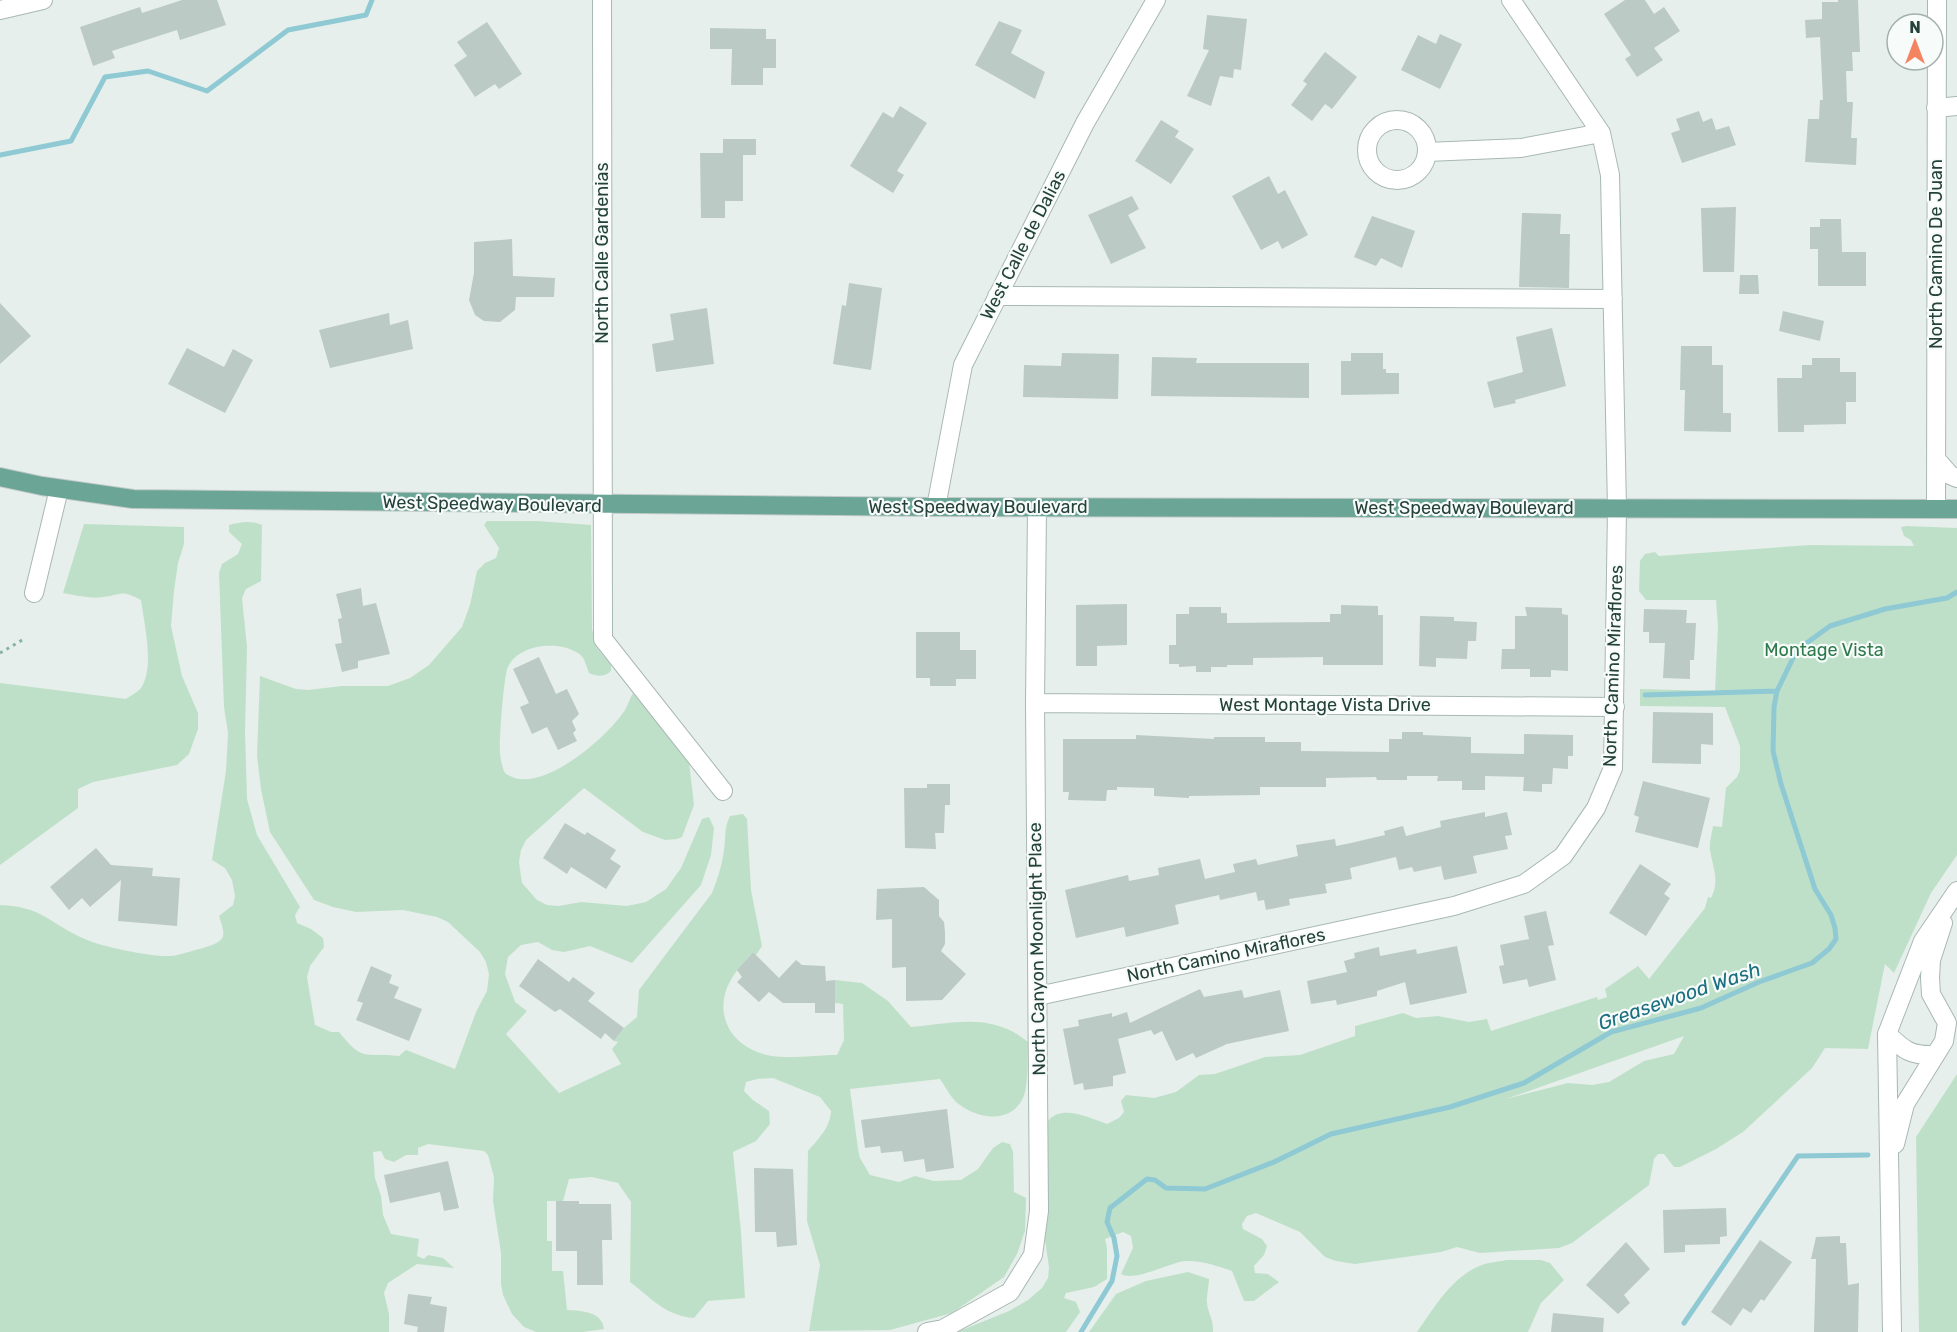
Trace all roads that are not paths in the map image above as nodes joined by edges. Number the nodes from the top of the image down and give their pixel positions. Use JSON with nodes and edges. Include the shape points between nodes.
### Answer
{"nodes":[{"id":1,"x":42,"y":0,"type":"edge"},
{"id":2,"x":602,"y":0,"type":"edge"},
{"id":3,"x":1156,"y":0,"type":"edge"},
{"id":4,"x":1511,"y":0,"type":"edge"},
{"id":5,"x":1937,"y":0,"type":"edge"},
{"id":6,"x":0,"y":10,"type":"edge"},
{"id":7,"x":1957,"y":106,"type":"edge"},
{"id":8,"x":1936,"y":108,"type":"junction"},
{"id":9,"x":1601,"y":133,"type":"junction"},
{"id":10,"x":1427,"y":152,"type":"dead end"},
{"id":11,"x":997,"y":296,"type":"junction"},
{"id":12,"x":1613,"y":299,"type":"junction"},
{"id":13,"x":1936,"y":459,"type":"junction"},
{"id":14,"x":0,"y":477,"type":"edge"},
{"id":15,"x":1957,"y":478,"type":"edge"},
{"id":16,"x":59,"y":489,"type":"junction"},
{"id":17,"x":603,"y":505,"type":"junction"},
{"id":18,"x":936,"y":507,"type":"junction"},
{"id":19,"x":1037,"y":508,"type":"junction"},
{"id":20,"x":1617,"y":508,"type":"junction"},
{"id":21,"x":1957,"y":508,"type":"edge"},
{"id":22,"x":1936,"y":509,"type":"junction"},
{"id":23,"x":34,"y":593,"type":"dead end"},
{"id":24,"x":1035,"y":703,"type":"junction"},
{"id":25,"x":1615,"y":707,"type":"junction"},
{"id":26,"x":723,"y":790,"type":"dead end"},
{"id":27,"x":1954,"y":896,"type":"edge"},
{"id":28,"x":1038,"y":996,"type":"junction"},
{"id":29,"x":1887,"y":1034,"type":"junction"},
{"id":30,"x":1935,"y":1055,"type":"junction"},
{"id":31,"x":1890,"y":1166,"type":"junction"},
{"id":32,"x":927,"y":1332,"type":"edge"},
{"id":33,"x":1892,"y":1332,"type":"edge"}],
"edges":[{"from":1,"to":6,"type":"street"},
{"from":2,"to":17,"type":"street","name":"North Calle Gardenias"},
{"from":3,"to":11,"type":"street","name":"West Calle de Dalias","via":[[1085,123]]},
{"from":4,"to":9,"type":"street","name":"North Camino Miraflores"},
{"from":5,"to":8,"type":"street","name":"North Camino De Juan"},
{"from":7,"to":8,"type":"street"},
{"from":8,"to":13,"type":"street","name":"North Camino De Juan"},
{"from":9,"to":10,"type":"street","via":[[1521,148]]},
{"from":9,"to":12,"type":"street","name":"North Camino Miraflores","via":[[1610,175]]},
{"from":11,"to":12,"type":"street"},
{"from":11,"to":18,"type":"street","name":"West Calle de Dalias","via":[[963,365]]},
{"from":12,"to":20,"type":"street","name":"North Camino Miraflores"},
{"from":13,"to":15,"type":"street"},
{"from":13,"to":22,"type":"street","name":"North Camino De Juan"},
{"from":14,"to":16,"type":"main road","name":"West Speedway Boulevard"},
{"from":16,"to":17,"type":"main road","name":"West Speedway Boulevard","via":[[133,499]]},
{"from":16,"to":23,"type":"street"},
{"from":17,"to":18,"type":"main road","name":"West Speedway Boulevard"},
{"from":17,"to":26,"type":"street","name":"North Calle Gardenias","via":[[603,639]]},
{"from":18,"to":19,"type":"main road","name":"West Speedway Boulevard"},
{"from":19,"to":20,"type":"main road","name":"West Speedway Boulevard"},
{"from":19,"to":24,"type":"street","name":"North Canyon Moonlight Place"},
{"from":20,"to":22,"type":"main road","name":"West Speedway Boulevard"},
{"from":20,"to":25,"type":"street","name":"North Camino Miraflores"},
{"from":21,"to":22,"type":"main road","name":"West Speedway Boulevard"},
{"from":24,"to":25,"type":"street","name":"West Montage Vista Drive"},
{"from":24,"to":28,"type":"street","name":"North Canyon Moonlight Place"},
{"from":25,"to":28,"type":"street","name":"North Camino Miraflores","via":[[1613,768],[1596,808],[1563,856],[1524,884],[1454,906]]},
{"from":27,"to":29,"type":"street","via":[[1923,941]]},
{"from":27,"to":30,"type":"street","via":[[1931,960],[1931,994],[1947,1023],[1944,1041]]},
{"from":28,"to":32,"type":"street","name":"North Canyon Moonlight Place","via":[[1039,1212],[1033,1255],[1010,1292],[943,1329]]},
{"from":29,"to":30,"type":"street","via":[[1904,1051]]},
{"from":29,"to":31,"type":"street"},
{"from":30,"to":31,"type":"street","via":[[1905,1104]]},
{"from":31,"to":33,"type":"street"}]}
